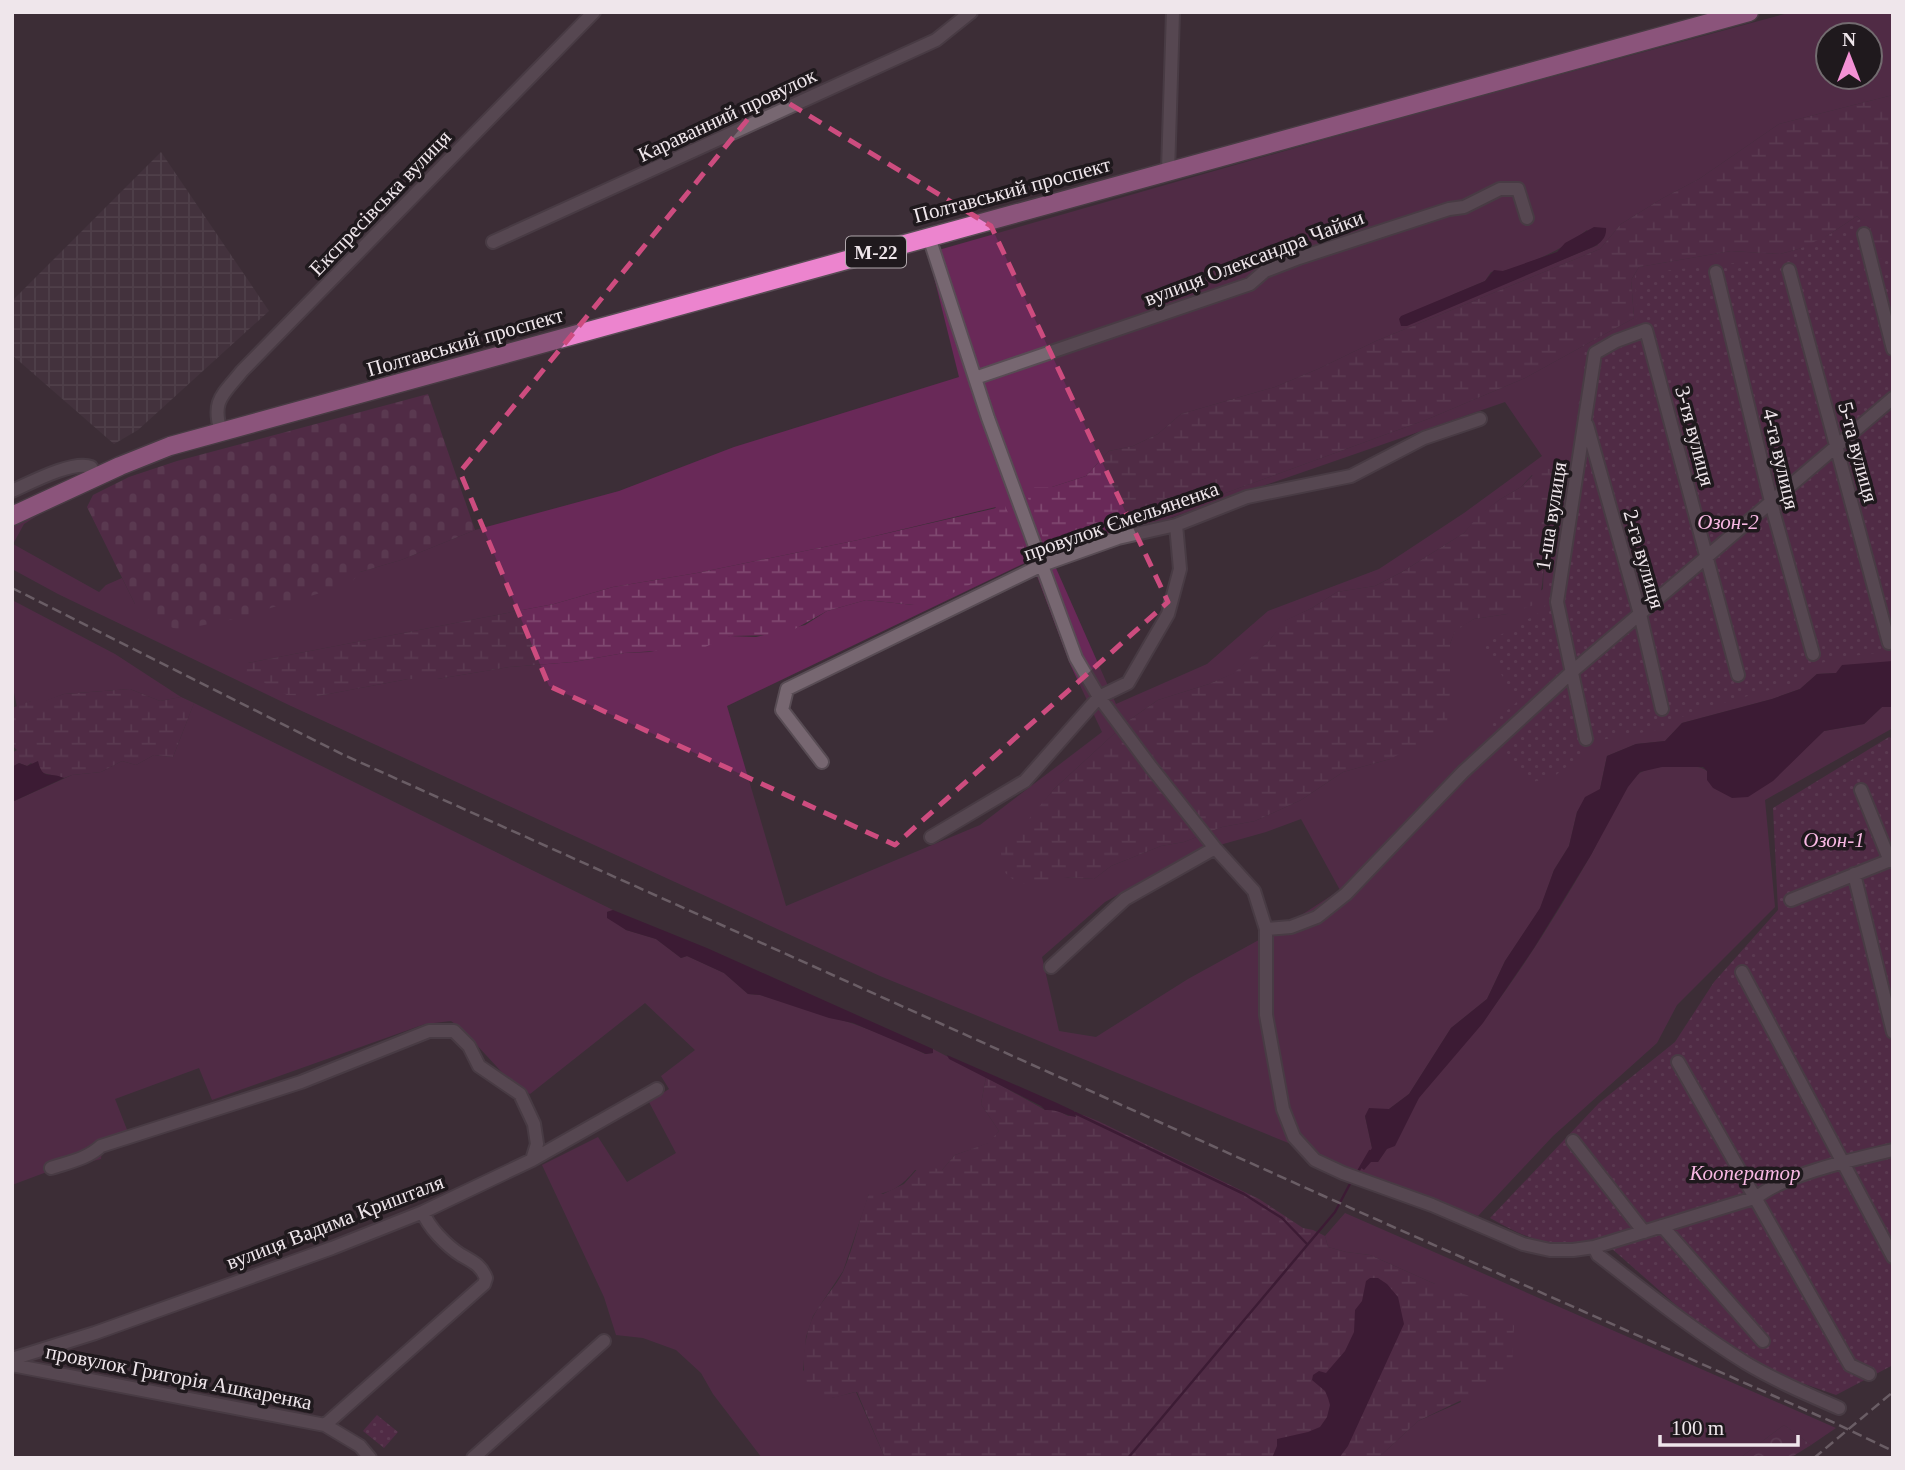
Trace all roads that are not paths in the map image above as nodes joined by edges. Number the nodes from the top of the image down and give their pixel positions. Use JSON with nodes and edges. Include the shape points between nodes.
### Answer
{"nodes":[{"id":1,"x":971,"y":12,"type":"edge"},
{"id":2,"x":1173,"y":12,"type":"edge"},
{"id":3,"x":1749,"y":12,"type":"edge"},
{"id":4,"x":591,"y":14,"type":"edge"},
{"id":5,"x":1168,"y":171,"type":"junction"},
{"id":6,"x":1527,"y":218,"type":"dead end"},
{"id":7,"x":1864,"y":234,"type":"dead end"},
{"id":8,"x":929,"y":237,"type":"junction"},
{"id":9,"x":493,"y":242,"type":"dead end"},
{"id":10,"x":1789,"y":270,"type":"dead end"},
{"id":11,"x":1716,"y":272,"type":"dead end"},
{"id":12,"x":1646,"y":330,"type":"joint"},
{"id":13,"x":1893,"y":349,"type":"edge"},
{"id":14,"x":975,"y":378,"type":"junction"},
{"id":15,"x":1893,"y":398,"type":"edge"},
{"id":16,"x":1480,"y":419,"type":"dead end"},
{"id":17,"x":1585,"y":421,"type":"junction"},
{"id":18,"x":221,"y":432,"type":"junction"},
{"id":19,"x":1836,"y":444,"type":"junction"},
{"id":20,"x":96,"y":477,"type":"junction"},
{"id":21,"x":12,"y":491,"type":"edge"},
{"id":22,"x":1772,"y":500,"type":"junction"},
{"id":23,"x":12,"y":516,"type":"edge"},
{"id":24,"x":1176,"y":524,"type":"junction"},
{"id":25,"x":1707,"y":556,"type":"junction"},
{"id":26,"x":1042,"y":565,"type":"junction"},
{"id":27,"x":1640,"y":614,"type":"junction"},
{"id":28,"x":1889,"y":643,"type":"dead end"},
{"id":29,"x":1812,"y":654,"type":"dead end"},
{"id":30,"x":1574,"y":670,"type":"junction"},
{"id":31,"x":1738,"y":675,"type":"dead end"},
{"id":32,"x":1099,"y":697,"type":"junction"},
{"id":33,"x":1662,"y":709,"type":"dead end"},
{"id":34,"x":1586,"y":739,"type":"dead end"},
{"id":35,"x":822,"y":762,"type":"dead end"},
{"id":36,"x":1861,"y":790,"type":"dead end"},
{"id":37,"x":931,"y":837,"type":"dead end"},
{"id":38,"x":1214,"y":848,"type":"junction"},
{"id":39,"x":1891,"y":860,"type":"edge"},
{"id":40,"x":1854,"y":874,"type":"junction"},
{"id":41,"x":1791,"y":900,"type":"dead end"},
{"id":42,"x":1266,"y":929,"type":"junction"},
{"id":43,"x":1051,"y":967,"type":"dead end"},
{"id":44,"x":1742,"y":972,"type":"dead end"},
{"id":45,"x":1893,"y":1032,"type":"edge"},
{"id":46,"x":1678,"y":1062,"type":"dead end"},
{"id":47,"x":657,"y":1089,"type":"dead end"},
{"id":48,"x":1573,"y":1141,"type":"dead end"},
{"id":49,"x":1893,"y":1150,"type":"edge"},
{"id":50,"x":532,"y":1160,"type":"junction"},
{"id":51,"x":1841,"y":1163,"type":"junction"},
{"id":52,"x":51,"y":1168,"type":"dead end"},
{"id":53,"x":1756,"y":1197,"type":"junction"},
{"id":54,"x":422,"y":1212,"type":"junction"},
{"id":55,"x":1662,"y":1226,"type":"junction"},
{"id":56,"x":1644,"y":1232,"type":"junction"},
{"id":57,"x":1594,"y":1247,"type":"junction"},
{"id":58,"x":1893,"y":1258,"type":"edge"},
{"id":59,"x":604,"y":1341,"type":"dead end"},
{"id":60,"x":1763,"y":1341,"type":"dead end"},
{"id":61,"x":12,"y":1359,"type":"edge"},
{"id":62,"x":12,"y":1365,"type":"edge"},
{"id":63,"x":1869,"y":1374,"type":"dead end"},
{"id":64,"x":1839,"y":1408,"type":"dead end"},
{"id":65,"x":325,"y":1425,"type":"junction"},
{"id":66,"x":370,"y":1458,"type":"edge"},
{"id":67,"x":473,"y":1458,"type":"edge"}],
"edges":[{"from":1,"to":9,"type":"street","name":"Караванний провулок","via":[[936,40]]},
{"from":2,"to":5,"type":"street"},
{"from":3,"to":5,"type":"highway","name":"Полтавський проспект","number":"М-22"},
{"from":4,"to":18,"type":"street","name":"Експресівська вулиця","via":[[242,371],[218,402]]},
{"from":5,"to":8,"type":"highway","name":"Полтавський проспект","number":"М-22"},
{"from":6,"to":14,"type":"street","name":"вулиця Олександра Чайки","via":[[1518,189],[1500,189],[1464,207],[1299,258],[1265,271],[1250,284]]},
{"from":7,"to":13,"type":"street"},
{"from":8,"to":14,"type":"street"},
{"from":8,"to":18,"type":"highway","name":"Полтавський проспект","number":"М-22"},
{"from":10,"to":19,"type":"street","name":"5-та вулиця"},
{"from":11,"to":22,"type":"street","name":"4-та вулиця"},
{"from":12,"to":17,"type":"street","name":"1-ша вулиця","via":[[1595,353]]},
{"from":12,"to":25,"type":"street","name":"3-тя вулиця"},
{"from":14,"to":26,"type":"street"},
{"from":15,"to":19,"type":"street"},
{"from":16,"to":24,"type":"street","name":"провулок Ємельяненка","via":[[1424,438],[1351,476],[1247,497]]},
{"from":17,"to":27,"type":"street","name":"2-га вулиця"},
{"from":17,"to":30,"type":"street","name":"1-ша вулиця","via":[[1558,602]]},
{"from":18,"to":20,"type":"highway","name":"Полтавський проспект","number":"М-22","via":[[170,446]]},
{"from":19,"to":22,"type":"street"},
{"from":19,"to":28,"type":"street","name":"5-та вулиця"},
{"from":20,"to":21,"type":"street","via":[[85,464]]},
{"from":20,"to":23,"type":"highway","name":"Полтавський проспект","number":"М-22"},
{"from":22,"to":25,"type":"street"},
{"from":22,"to":29,"type":"street","name":"4-та вулиця"},
{"from":24,"to":26,"type":"street","name":"провулок Ємельяненка","via":[[1118,538]]},
{"from":24,"to":32,"type":"street","via":[[1180,569],[1168,614],[1128,683]]},
{"from":25,"to":27,"type":"street"},
{"from":25,"to":31,"type":"street","name":"3-тя вулиця"},
{"from":26,"to":32,"type":"street","via":[[1076,658]]},
{"from":26,"to":35,"type":"street","name":"провулок Ємельяненка","via":[[787,689],[782,710]]},
{"from":27,"to":30,"type":"street"},
{"from":27,"to":33,"type":"street","name":"2-га вулиця"},
{"from":30,"to":34,"type":"street","name":"1-ша вулиця"},
{"from":30,"to":42,"type":"street","via":[[1463,772],[1346,894],[1317,916],[1291,927]]},
{"from":32,"to":37,"type":"street","via":[[1025,781]]},
{"from":32,"to":38,"type":"street"},
{"from":36,"to":39,"type":"street"},
{"from":38,"to":42,"type":"street","via":[[1254,891]]},
{"from":38,"to":43,"type":"street","via":[[1125,899]]},
{"from":39,"to":40,"type":"street"},
{"from":40,"to":41,"type":"street"},
{"from":40,"to":45,"type":"street"},
{"from":42,"to":57,"type":"street","via":[[1266,1015],[1283,1109],[1294,1137],[1315,1160],[1523,1244],[1550,1250]]},
{"from":44,"to":51,"type":"street"},
{"from":46,"to":53,"type":"street"},
{"from":47,"to":50,"type":"street","name":"вулиця Вадима Кришталя"},
{"from":48,"to":56,"type":"street"},
{"from":49,"to":51,"type":"street"},
{"from":50,"to":52,"type":"street","via":[[537,1144],[534,1124],[520,1094],[480,1066],[454,1031],[429,1031],[301,1082],[101,1146],[94,1153]]},
{"from":50,"to":54,"type":"street","name":"вулиця Вадима Кришталя"},
{"from":51,"to":53,"type":"street","via":[[1770,1187]]},
{"from":51,"to":58,"type":"street"},
{"from":53,"to":55,"type":"street"},
{"from":53,"to":63,"type":"street","via":[[1850,1365]]},
{"from":54,"to":61,"type":"street","name":"вулиця Вадима Кришталя","via":[[95,1333]]},
{"from":54,"to":65,"type":"street","via":[[451,1247],[483,1269],[484,1284]]},
{"from":55,"to":56,"type":"street"},
{"from":55,"to":60,"type":"street"},
{"from":56,"to":57,"type":"street"},
{"from":57,"to":64,"type":"street","via":[[1598,1255],[1746,1363]]},
{"from":59,"to":67,"type":"street"},
{"from":62,"to":65,"type":"street","name":"провулок Григорія Ашкаренка"},
{"from":65,"to":66,"type":"street","name":"провулок Григорія Ашкаренка","via":[[360,1446]]}]}
